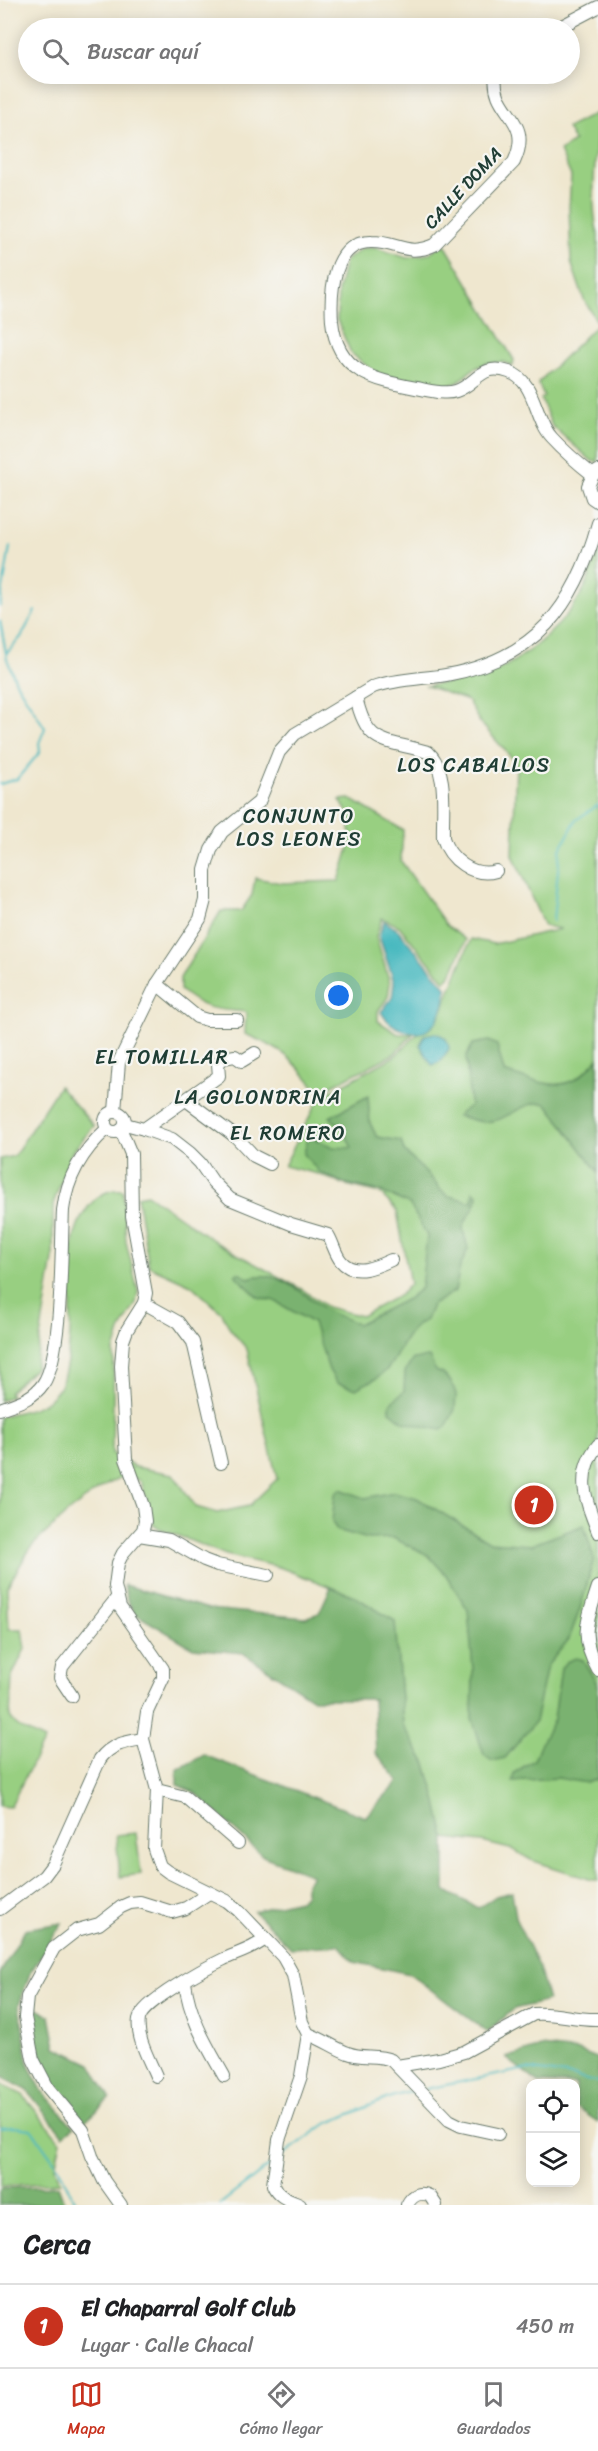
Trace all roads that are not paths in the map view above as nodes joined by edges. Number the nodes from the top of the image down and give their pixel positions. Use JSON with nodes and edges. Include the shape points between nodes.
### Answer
{"nodes":[{"id":1,"x":598,"y":7,"type":"edge"},
{"id":2,"x":577,"y":18,"type":"edge"},
{"id":3,"x":496,"y":84,"type":"edge"},
{"id":4,"x":596,"y":473,"type":"edge"},
{"id":5,"x":598,"y":502,"type":"edge"},
{"id":6,"x":598,"y":523,"type":"edge"},
{"id":7,"x":356,"y":697,"type":"junction"},
{"id":8,"x":496,"y":871,"type":"dead end"},
{"id":9,"x":157,"y":984,"type":"junction"},
{"id":10,"x":237,"y":1020,"type":"dead end"},
{"id":11,"x":255,"y":1053,"type":"dead end"},
{"id":12,"x":186,"y":1100,"type":"junction"},
{"id":13,"x":115,"y":1112,"type":"junction"},
{"id":14,"x":123,"y":1127,"type":"junction"},
{"id":15,"x":107,"y":1129,"type":"junction"},
{"id":16,"x":144,"y":1129,"type":"junction"},
{"id":17,"x":270,"y":1164,"type":"dead end"},
{"id":18,"x":391,"y":1260,"type":"dead end"},
{"id":19,"x":144,"y":1303,"type":"junction"},
{"id":20,"x":0,"y":1409,"type":"edge"},
{"id":21,"x":598,"y":1445,"type":"edge"},
{"id":22,"x":221,"y":1463,"type":"dead end"},
{"id":23,"x":598,"y":1532,"type":"edge"},
{"id":24,"x":139,"y":1535,"type":"junction"},
{"id":25,"x":268,"y":1575,"type":"dead end"},
{"id":26,"x":598,"y":1587,"type":"edge"},
{"id":27,"x":116,"y":1599,"type":"junction"},
{"id":28,"x":598,"y":1670,"type":"edge"},
{"id":29,"x":72,"y":1696,"type":"dead end"},
{"id":30,"x":143,"y":1739,"type":"junction"},
{"id":31,"x":157,"y":1790,"type":"junction"},
{"id":32,"x":238,"y":1843,"type":"dead end"},
{"id":33,"x":209,"y":1893,"type":"junction"},
{"id":34,"x":0,"y":1909,"type":"edge"},
{"id":35,"x":265,"y":1939,"type":"junction"},
{"id":36,"x":185,"y":1982,"type":"junction"},
{"id":37,"x":598,"y":2019,"type":"edge"},
{"id":38,"x":308,"y":2034,"type":"junction"},
{"id":39,"x":397,"y":2066,"type":"junction"},
{"id":40,"x":156,"y":2076,"type":"dead end"},
{"id":41,"x":224,"y":2076,"type":"dead end"},
{"id":42,"x":498,"y":2134,"type":"dead end"},
{"id":43,"x":430,"y":2202,"type":"edge"},
{"id":44,"x":121,"y":2205,"type":"edge"},
{"id":45,"x":300,"y":2205,"type":"edge"},
{"id":46,"x":407,"y":2205,"type":"edge"}],
"edges":[{"from":1,"to":2,"type":"street"},
{"from":3,"to":4,"type":"street","name":"CALLE DOMA","via":[[500,102],[520,134],[514,162],[434,245],[412,251],[374,241],[351,248],[339,264],[332,288],[333,327],[340,348],[354,367],[382,382],[456,391],[478,374],[508,371],[528,388],[551,438]]},
{"from":4,"to":5,"type":"street","via":[[588,486]]},
{"from":6,"to":7,"type":"street","via":[[570,596],[541,632],[501,659],[476,668],[385,682]]},
{"from":7,"to":8,"type":"street","via":[[370,733],[428,752],[439,765],[443,838],[452,856],[471,869]]},
{"from":7,"to":9,"type":"street","via":[[285,743],[260,802],[222,832],[207,859],[204,910]]},
{"from":9,"to":10,"type":"street","via":[[197,1017]]},
{"from":9,"to":13,"type":"street","via":[[119,1062]]},
{"from":11,"to":12,"type":"street","via":[[242,1061],[235,1056],[223,1058],[218,1064],[219,1076]]},
{"from":12,"to":16,"type":"street"},
{"from":12,"to":17,"type":"street","via":[[236,1137],[254,1156]]},
{"from":13,"to":14,"type":"street","via":[[123,1116]]},
{"from":13,"to":15,"type":"street","via":[[106,1116]]},
{"from":14,"to":15,"type":"street","via":[[116,1132]]},
{"from":14,"to":16,"type":"street"},
{"from":14,"to":19,"type":"street","via":[[131,1154],[132,1216],[147,1293]]},
{"from":15,"to":20,"type":"street","via":[[80,1160],[66,1190],[52,1366],[37,1391]]},
{"from":16,"to":18,"type":"street","via":[[172,1139],[190,1153],[230,1199],[291,1224],[328,1234],[341,1262],[348,1267],[366,1269]]},
{"from":19,"to":22,"type":"street","via":[[178,1322],[193,1342]]},
{"from":19,"to":24,"type":"street","via":[[125,1336],[121,1366],[126,1459],[145,1513]]},
{"from":21,"to":23,"type":"street","via":[[587,1465],[584,1497]]},
{"from":24,"to":25,"type":"street","via":[[169,1540],[217,1565]]},
{"from":24,"to":27,"type":"street","via":[[118,1563]]},
{"from":26,"to":28,"type":"street","via":[[585,1633]]},
{"from":27,"to":29,"type":"street","via":[[62,1667],[60,1678]]},
{"from":27,"to":30,"type":"street","via":[[164,1669],[147,1712]]},
{"from":30,"to":31,"type":"street"},
{"from":30,"to":34,"type":"street","via":[[107,1749],[53,1864],[44,1876]]},
{"from":31,"to":32,"type":"street","via":[[184,1797]]},
{"from":31,"to":33,"type":"street","via":[[154,1840],[160,1866]]},
{"from":33,"to":35,"type":"street","via":[[227,1901]]},
{"from":33,"to":44,"type":"street","via":[[172,1912],[140,1902],[130,1903],[99,1924],[76,1930],[54,1948],[27,1998],[25,2017],[33,2059],[48,2088],[83,2130],[104,2181]]},
{"from":35,"to":36,"type":"street"},
{"from":35,"to":38,"type":"street","via":[[290,1966]]},
{"from":36,"to":40,"type":"street","via":[[140,2014],[140,2037]]},
{"from":36,"to":41,"type":"street","via":[[196,2026]]},
{"from":37,"to":39,"type":"street","via":[[534,2014],[464,2052]]},
{"from":38,"to":39,"type":"street","via":[[348,2054],[382,2056]]},
{"from":38,"to":45,"type":"street","via":[[301,2076],[273,2169],[276,2192]]},
{"from":39,"to":42,"type":"street","via":[[449,2120]]},
{"from":43,"to":46,"type":"street","via":[[420,2193]]}]}
